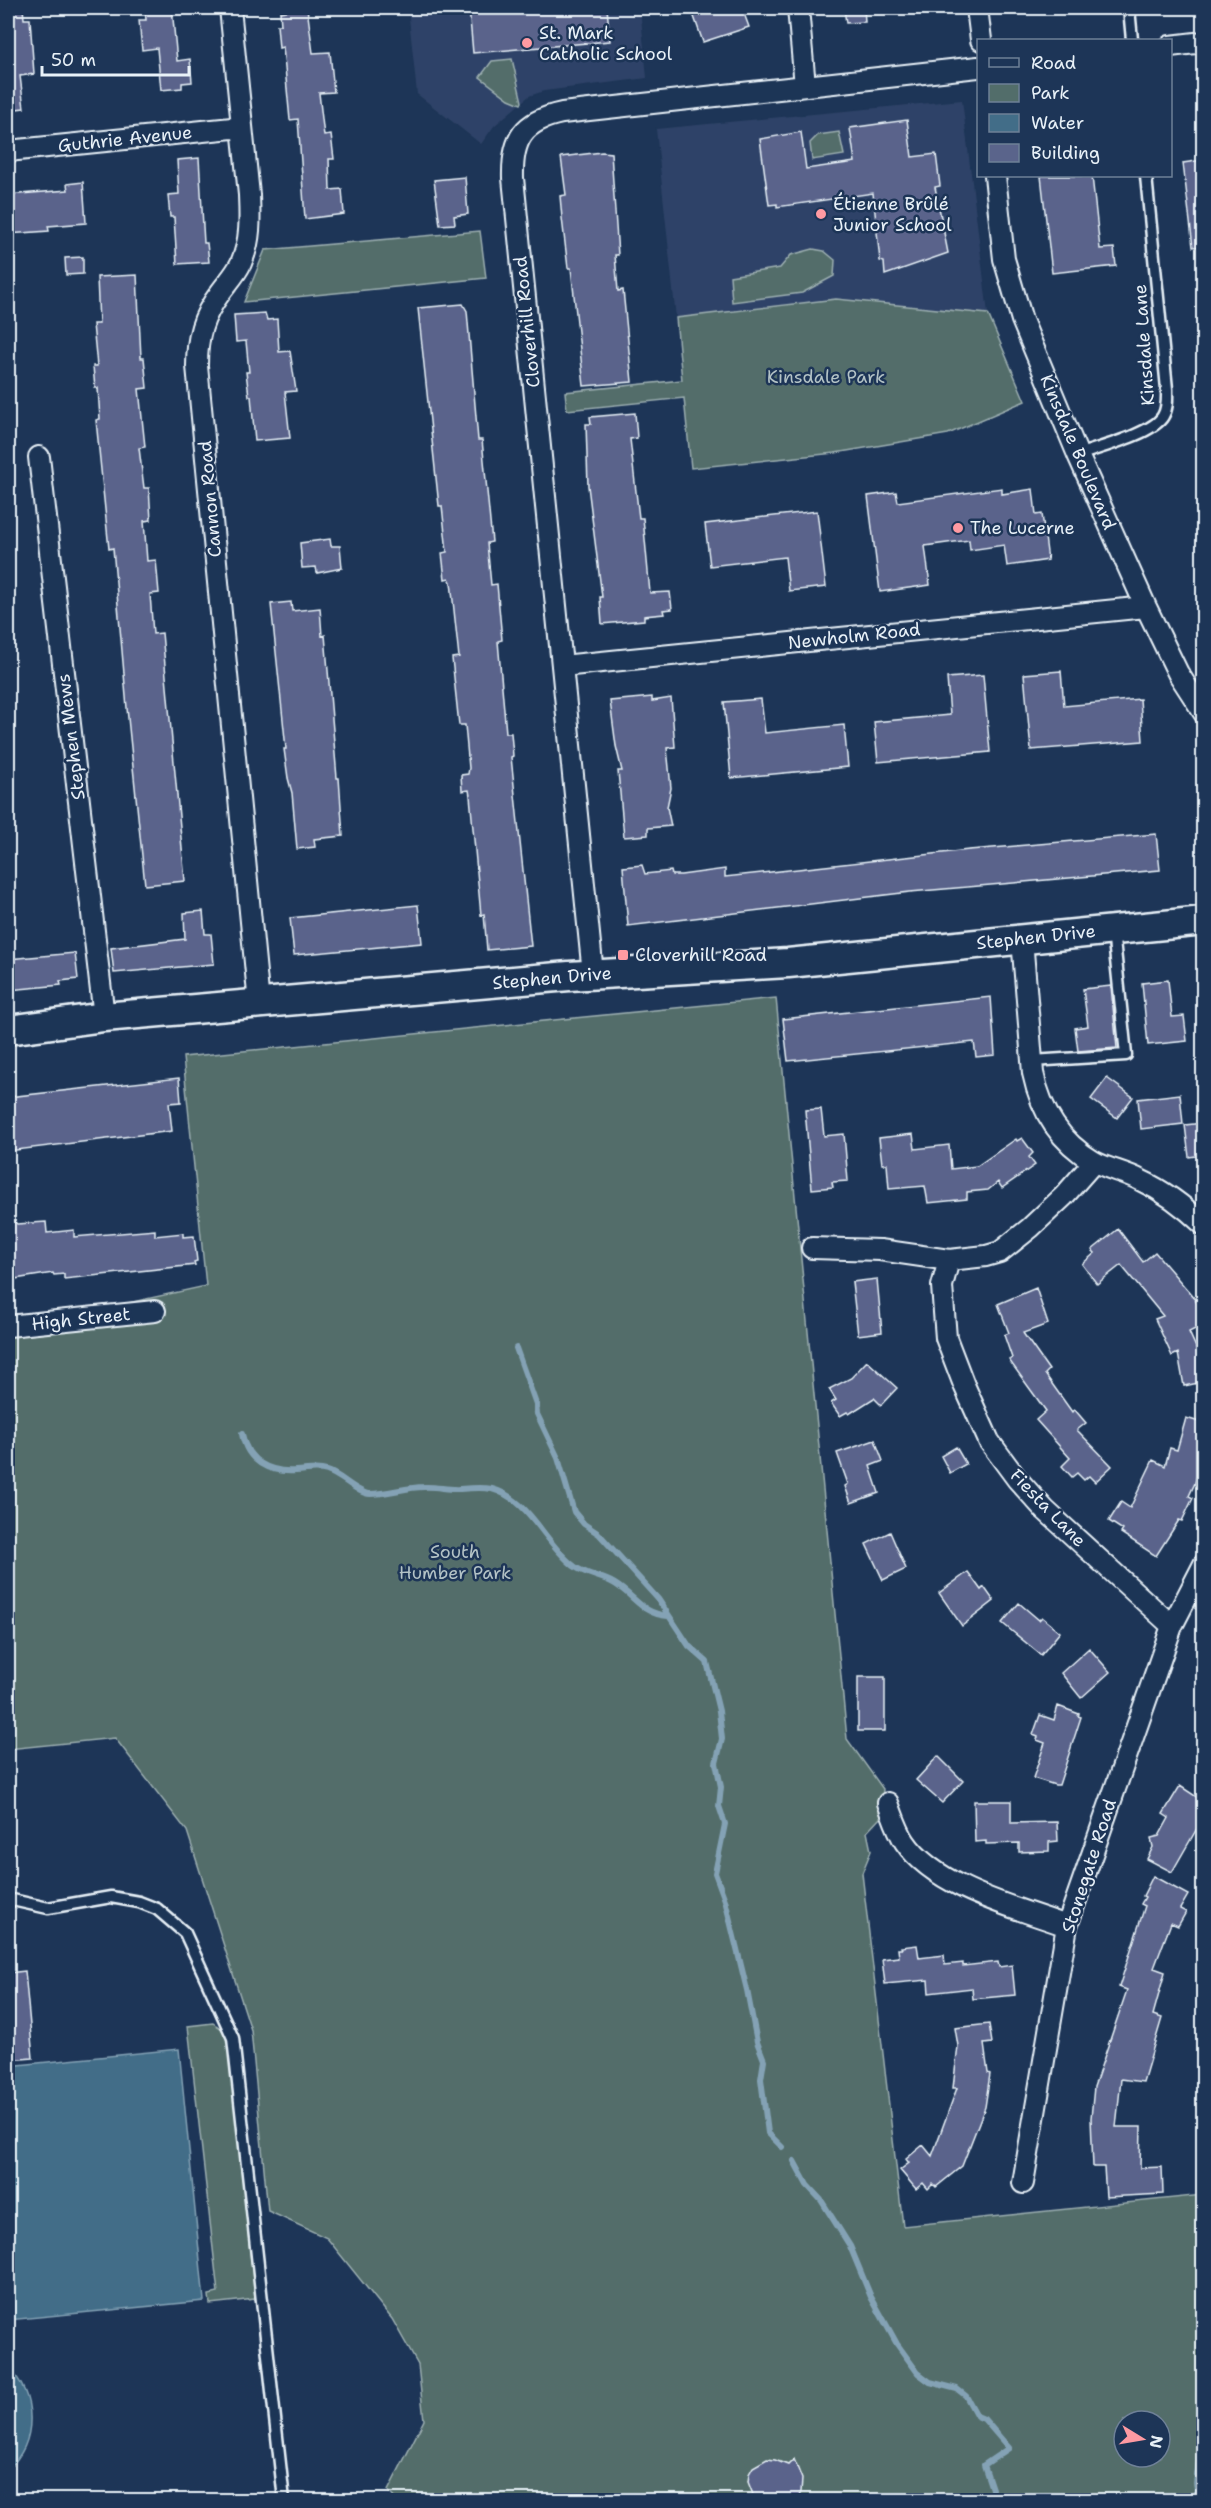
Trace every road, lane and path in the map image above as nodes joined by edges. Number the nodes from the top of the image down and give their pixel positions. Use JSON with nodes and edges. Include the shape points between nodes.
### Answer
{"nodes":[{"id":1,"x":230,"y":8,"type":"edge"},
{"id":2,"x":798,"y":8,"type":"edge"},
{"id":3,"x":977,"y":8,"type":"edge"},
{"id":4,"x":1129,"y":8,"type":"edge"},
{"id":5,"x":981,"y":39,"type":"edge"},
{"id":6,"x":1132,"y":39,"type":"edge"},
{"id":7,"x":1203,"y":42,"type":"edge"},
{"id":8,"x":1172,"y":46,"type":"edge"},
{"id":9,"x":977,"y":67,"type":"edge"},
{"id":10,"x":805,"y":86,"type":"junction"},
{"id":11,"x":242,"y":127,"type":"junction"},
{"id":12,"x":8,"y":151,"type":"edge"},
{"id":13,"x":995,"y":177,"type":"edge"},
{"id":14,"x":1146,"y":177,"type":"edge"},
{"id":15,"x":1078,"y":455,"type":"junction"},
{"id":16,"x":39,"y":458,"type":"dead end"},
{"id":17,"x":1146,"y":607,"type":"junction"},
{"id":18,"x":562,"y":666,"type":"junction"},
{"id":19,"x":1203,"y":714,"type":"edge"},
{"id":20,"x":1203,"y":921,"type":"edge"},
{"id":21,"x":1113,"y":929,"type":"junction"},
{"id":22,"x":1022,"y":939,"type":"junction"},
{"id":23,"x":592,"y":975,"type":"junction"},
{"id":24,"x":259,"y":1004,"type":"junction"},
{"id":25,"x":104,"y":1017,"type":"junction"},
{"id":26,"x":8,"y":1030,"type":"edge"},
{"id":27,"x":1032,"y":1061,"type":"junction"},
{"id":28,"x":1094,"y":1162,"type":"junction"},
{"id":29,"x":1203,"y":1225,"type":"edge"},
{"id":30,"x":812,"y":1248,"type":"dead end"},
{"id":31,"x":949,"y":1260,"type":"junction"},
{"id":32,"x":155,"y":1311,"type":"dead end"},
{"id":33,"x":8,"y":1326,"type":"edge"},
{"id":34,"x":1203,"y":1564,"type":"edge"},
{"id":35,"x":1172,"y":1626,"type":"junction"},
{"id":36,"x":888,"y":1803,"type":"dead end"},
{"id":37,"x":8,"y":1899,"type":"edge"},
{"id":38,"x":1067,"y":1926,"type":"junction"},
{"id":39,"x":1023,"y":2183,"type":"dead end"},
{"id":40,"x":284,"y":2500,"type":"edge"}],
"edges":[{"from":1,"to":11,"type":"street","name":"Cannon Road"},
{"from":2,"to":10,"type":"street"},
{"from":3,"to":5,"type":"street"},
{"from":4,"to":6,"type":"lane"},
{"from":7,"to":8,"type":"street"},
{"from":9,"to":10,"type":"street","name":"Cloverhill Road"},
{"from":10,"to":18,"type":"street","name":"Cloverhill Road","via":[[551,115],[526,129],[515,149],[514,190]]},
{"from":11,"to":12,"type":"street","name":"Guthrie Avenue"},
{"from":11,"to":24,"type":"street","name":"Cannon Road","via":[[249,238],[236,271],[200,326],[197,366]]},
{"from":13,"to":15,"type":"street","name":"Kinsdale Boulevard","via":[[1011,287]]},
{"from":14,"to":15,"type":"lane","name":"Kinsdale Lane","via":[[1166,409],[1149,429]]},
{"from":15,"to":17,"type":"street","name":"Kinsdale Boulevard"},
{"from":16,"to":25,"type":"street","name":"Stephen Mews"},
{"from":17,"to":18,"type":"street","name":"Newholm Road"},
{"from":17,"to":19,"type":"street","name":"Kinsdale Boulevard"},
{"from":18,"to":23,"type":"street","name":"Cloverhill Road"},
{"from":20,"to":21,"type":"street","name":"Stephen Drive"},
{"from":21,"to":22,"type":"street","name":"Stephen Drive"},
{"from":21,"to":27,"type":"lane","via":[[1126,1055]]},
{"from":22,"to":23,"type":"street","name":"Stephen Drive","via":[[788,963]]},
{"from":22,"to":27,"type":"street"},
{"from":23,"to":24,"type":"street","name":"Stephen Drive"},
{"from":24,"to":25,"type":"street","name":"Stephen Drive"},
{"from":25,"to":26,"type":"street","name":"Stephen Drive"},
{"from":27,"to":28,"type":"street","via":[[1037,1093],[1053,1126]]},
{"from":28,"to":29,"type":"street","via":[[1164,1193]]},
{"from":28,"to":31,"type":"street","via":[[1041,1218],[1000,1252]]},
{"from":30,"to":31,"type":"street","via":[[880,1250]]},
{"from":31,"to":35,"type":"street","name":"Fiesta Lane","via":[[942,1286],[946,1338],[989,1441],[1045,1510]]},
{"from":32,"to":33,"type":"street","name":"High Street"},
{"from":34,"to":35,"type":"street","name":"Stonegate Road"},
{"from":35,"to":38,"type":"street","name":"Stonegate Road"},
{"from":36,"to":38,"type":"street","via":[[906,1842],[934,1870],[980,1894]]},
{"from":37,"to":40,"type":"lane","via":[[48,1908],[111,1897],[139,1902],[157,1909],[185,1933],[233,2038]]},
{"from":38,"to":39,"type":"street","name":"Stonegate Road"}]}
